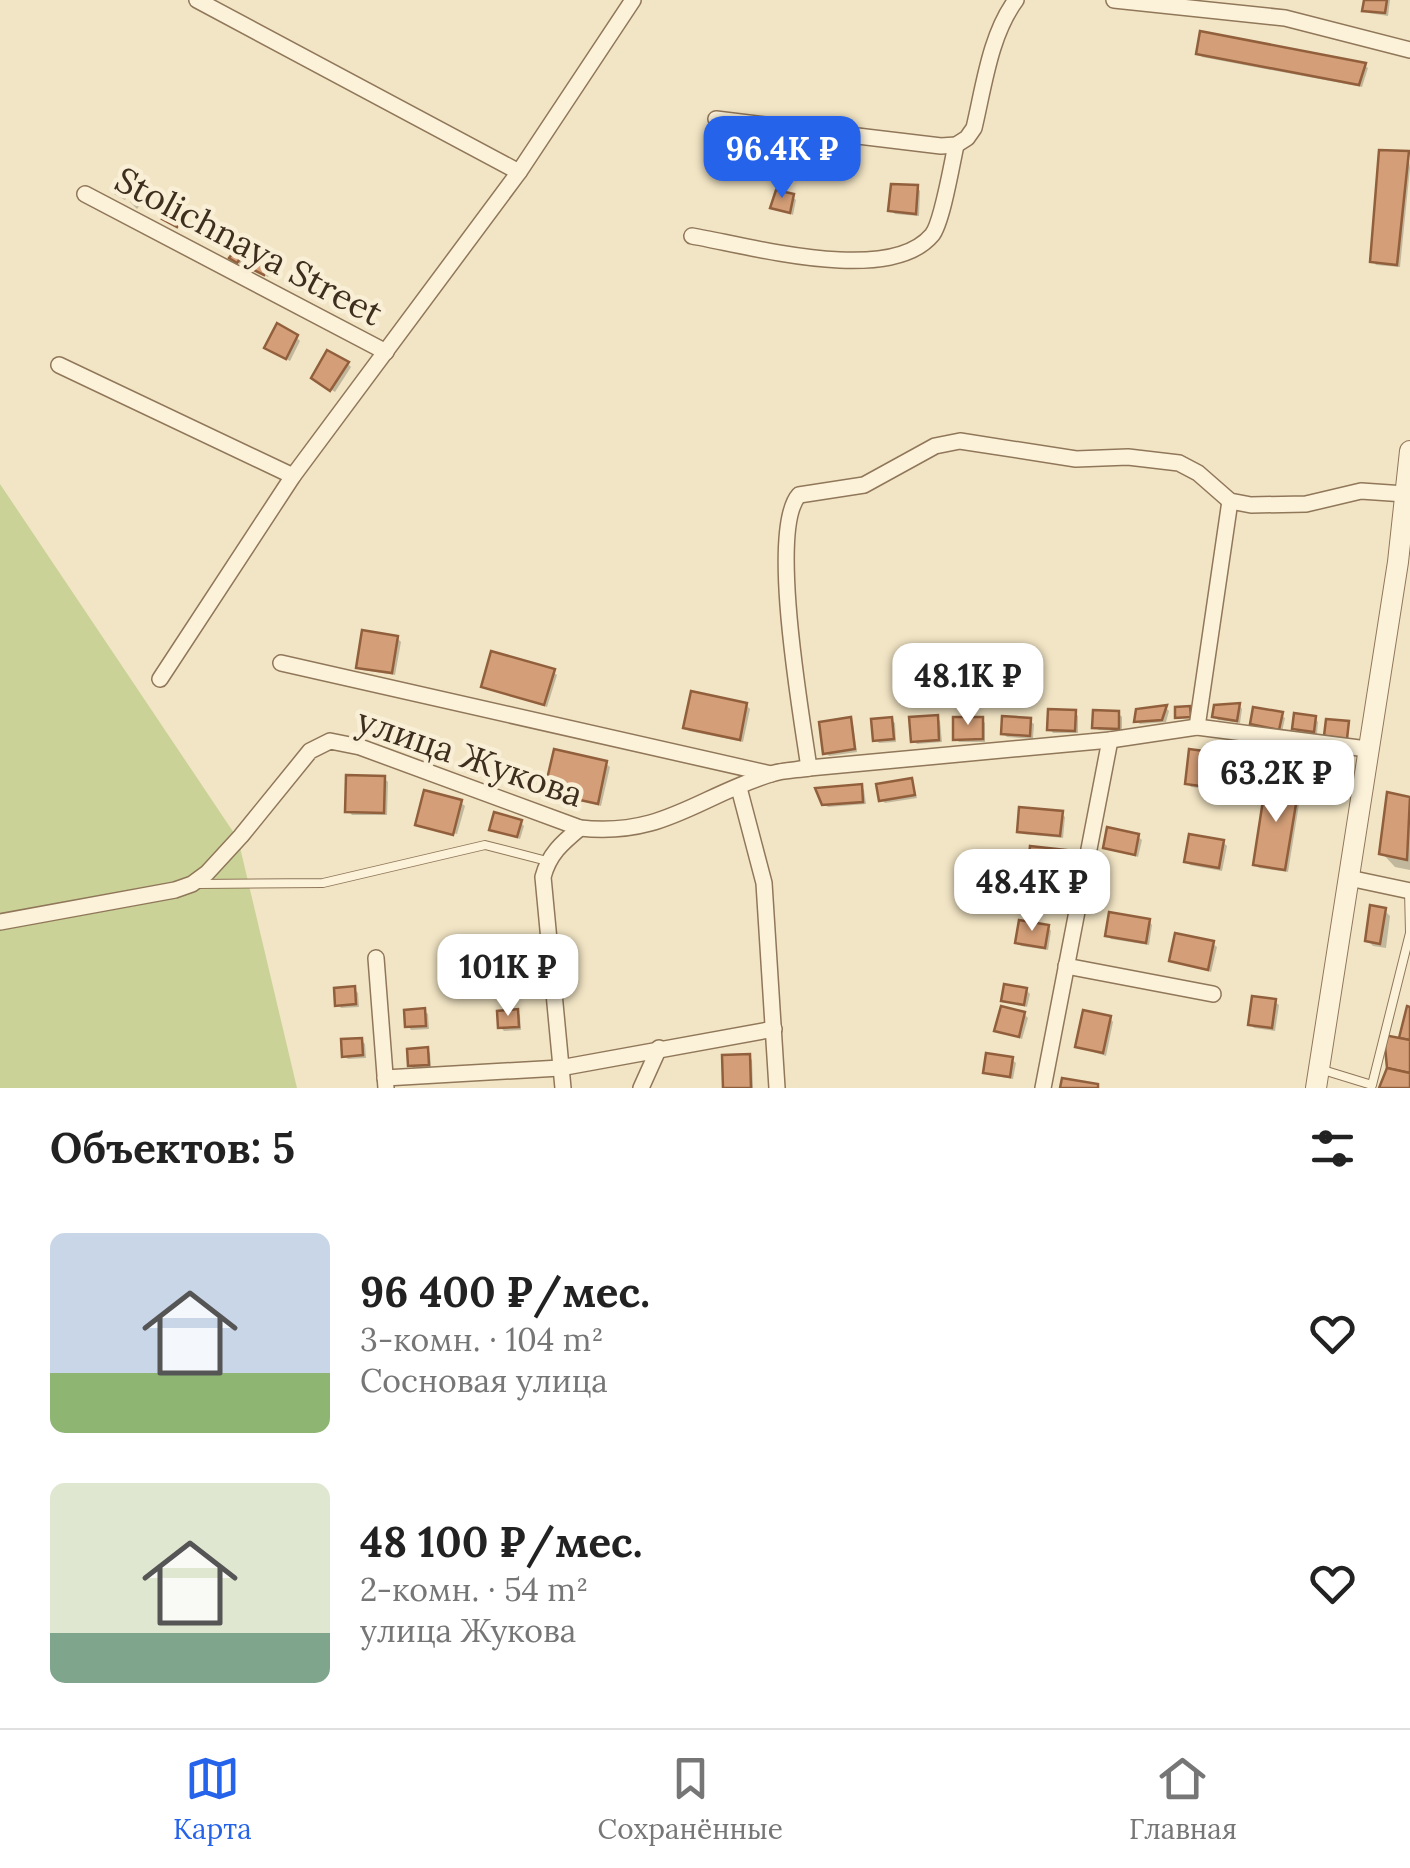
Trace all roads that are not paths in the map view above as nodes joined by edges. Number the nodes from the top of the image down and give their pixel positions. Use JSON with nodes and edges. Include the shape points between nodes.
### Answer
{"nodes":[{"id":1,"x":197,"y":0,"type":"edge"},
{"id":2,"x":1016,"y":0,"type":"edge"},
{"id":3,"x":1114,"y":0,"type":"edge"},
{"id":4,"x":632,"y":1,"type":"edge"},
{"id":5,"x":1184,"y":4,"type":"edge"},
{"id":6,"x":1410,"y":50,"type":"edge"},
{"id":7,"x":716,"y":119,"type":"dead end"},
{"id":8,"x":956,"y":145,"type":"junction"},
{"id":9,"x":519,"y":172,"type":"junction"},
{"id":10,"x":85,"y":194,"type":"dead end"},
{"id":11,"x":692,"y":236,"type":"dead end"},
{"id":12,"x":386,"y":352,"type":"junction"},
{"id":13,"x":59,"y":365,"type":"dead end"},
{"id":14,"x":1410,"y":450,"type":"edge"},
{"id":15,"x":293,"y":476,"type":"junction"},
{"id":16,"x":1406,"y":494,"type":"junction"},
{"id":17,"x":1230,"y":501,"type":"junction"},
{"id":18,"x":281,"y":662,"type":"dead end"},
{"id":19,"x":160,"y":679,"type":"dead end"},
{"id":20,"x":1197,"y":727,"type":"junction"},
{"id":21,"x":1110,"y":740,"type":"junction"},
{"id":22,"x":1367,"y":749,"type":"junction"},
{"id":23,"x":809,"y":768,"type":"junction"},
{"id":24,"x":771,"y":774,"type":"junction"},
{"id":25,"x":739,"y":788,"type":"junction"},
{"id":26,"x":580,"y":828,"type":"junction"},
{"id":27,"x":547,"y":861,"type":"junction"},
{"id":28,"x":1350,"y":878,"type":"junction"},
{"id":29,"x":192,"y":884,"type":"junction"},
{"id":30,"x":1410,"y":889,"type":"edge"},
{"id":31,"x":0,"y":922,"type":"edge"},
{"id":32,"x":376,"y":958,"type":"dead end"},
{"id":33,"x":1066,"y":966,"type":"junction"},
{"id":34,"x":1212,"y":994,"type":"dead end"},
{"id":35,"x":774,"y":1030,"type":"junction"},
{"id":36,"x":659,"y":1048,"type":"junction"},
{"id":37,"x":560,"y":1068,"type":"junction"},
{"id":38,"x":1318,"y":1078,"type":"edge"},
{"id":39,"x":386,"y":1083,"type":"edge"},
{"id":40,"x":563,"y":1088,"type":"edge"},
{"id":41,"x":640,"y":1088,"type":"edge"},
{"id":42,"x":777,"y":1088,"type":"edge"},
{"id":43,"x":1043,"y":1088,"type":"edge"}],
"edges":[{"from":1,"to":9,"type":"street"},
{"from":2,"to":8,"type":"street","via":[[996,39],[974,128]]},
{"from":3,"to":5,"type":"street"},
{"from":4,"to":9,"type":"street"},
{"from":5,"to":6,"type":"street","via":[[1286,18]]},
{"from":7,"to":8,"type":"street"},
{"from":8,"to":11,"type":"street","via":[[935,232],[915,250],[830,261]]},
{"from":9,"to":12,"type":"street"},
{"from":10,"to":12,"type":"street","name":"Stolichnaya Street"},
{"from":12,"to":15,"type":"street"},
{"from":13,"to":15,"type":"street"},
{"from":14,"to":16,"type":"street"},
{"from":15,"to":19,"type":"street"},
{"from":16,"to":17,"type":"street","via":[[1361,491],[1279,506]]},
{"from":16,"to":22,"type":"street"},
{"from":17,"to":20,"type":"street"},
{"from":17,"to":23,"type":"street","via":[[1179,463],[1076,459],[960,441],[935,446],[864,484],[799,495],[786,545]]},
{"from":18,"to":24,"type":"street","name":"улица Жукова"},
{"from":20,"to":21,"type":"street","name":"улица Жукова"},
{"from":20,"to":22,"type":"street","name":"улица Жукова"},
{"from":21,"to":23,"type":"street","name":"улица Жукова"},
{"from":21,"to":33,"type":"street"},
{"from":22,"to":28,"type":"street"},
{"from":23,"to":24,"type":"street","name":"улица Жукова"},
{"from":24,"to":25,"type":"street","name":"улица Жукова"},
{"from":25,"to":26,"type":"street","name":"улица Жукова","via":[[646,826],[614,832]]},
{"from":25,"to":35,"type":"street","via":[[764,883]]},
{"from":26,"to":27,"type":"street"},
{"from":26,"to":29,"type":"street","name":"улица Жукова","via":[[330,741],[310,751]]},
{"from":27,"to":29,"type":"lane","via":[[485,845],[323,882]]},
{"from":27,"to":37,"type":"street"},
{"from":28,"to":30,"type":"street"},
{"from":28,"to":38,"type":"street"},
{"from":29,"to":31,"type":"street"},
{"from":30,"to":38,"type":"lane","via":[[1410,933],[1372,1085]]},
{"from":32,"to":39,"type":"street"},
{"from":33,"to":34,"type":"street"},
{"from":33,"to":43,"type":"street"},
{"from":35,"to":36,"type":"street"},
{"from":35,"to":42,"type":"street"},
{"from":36,"to":37,"type":"street"},
{"from":36,"to":41,"type":"street"},
{"from":37,"to":39,"type":"street"},
{"from":37,"to":40,"type":"street"}]}
